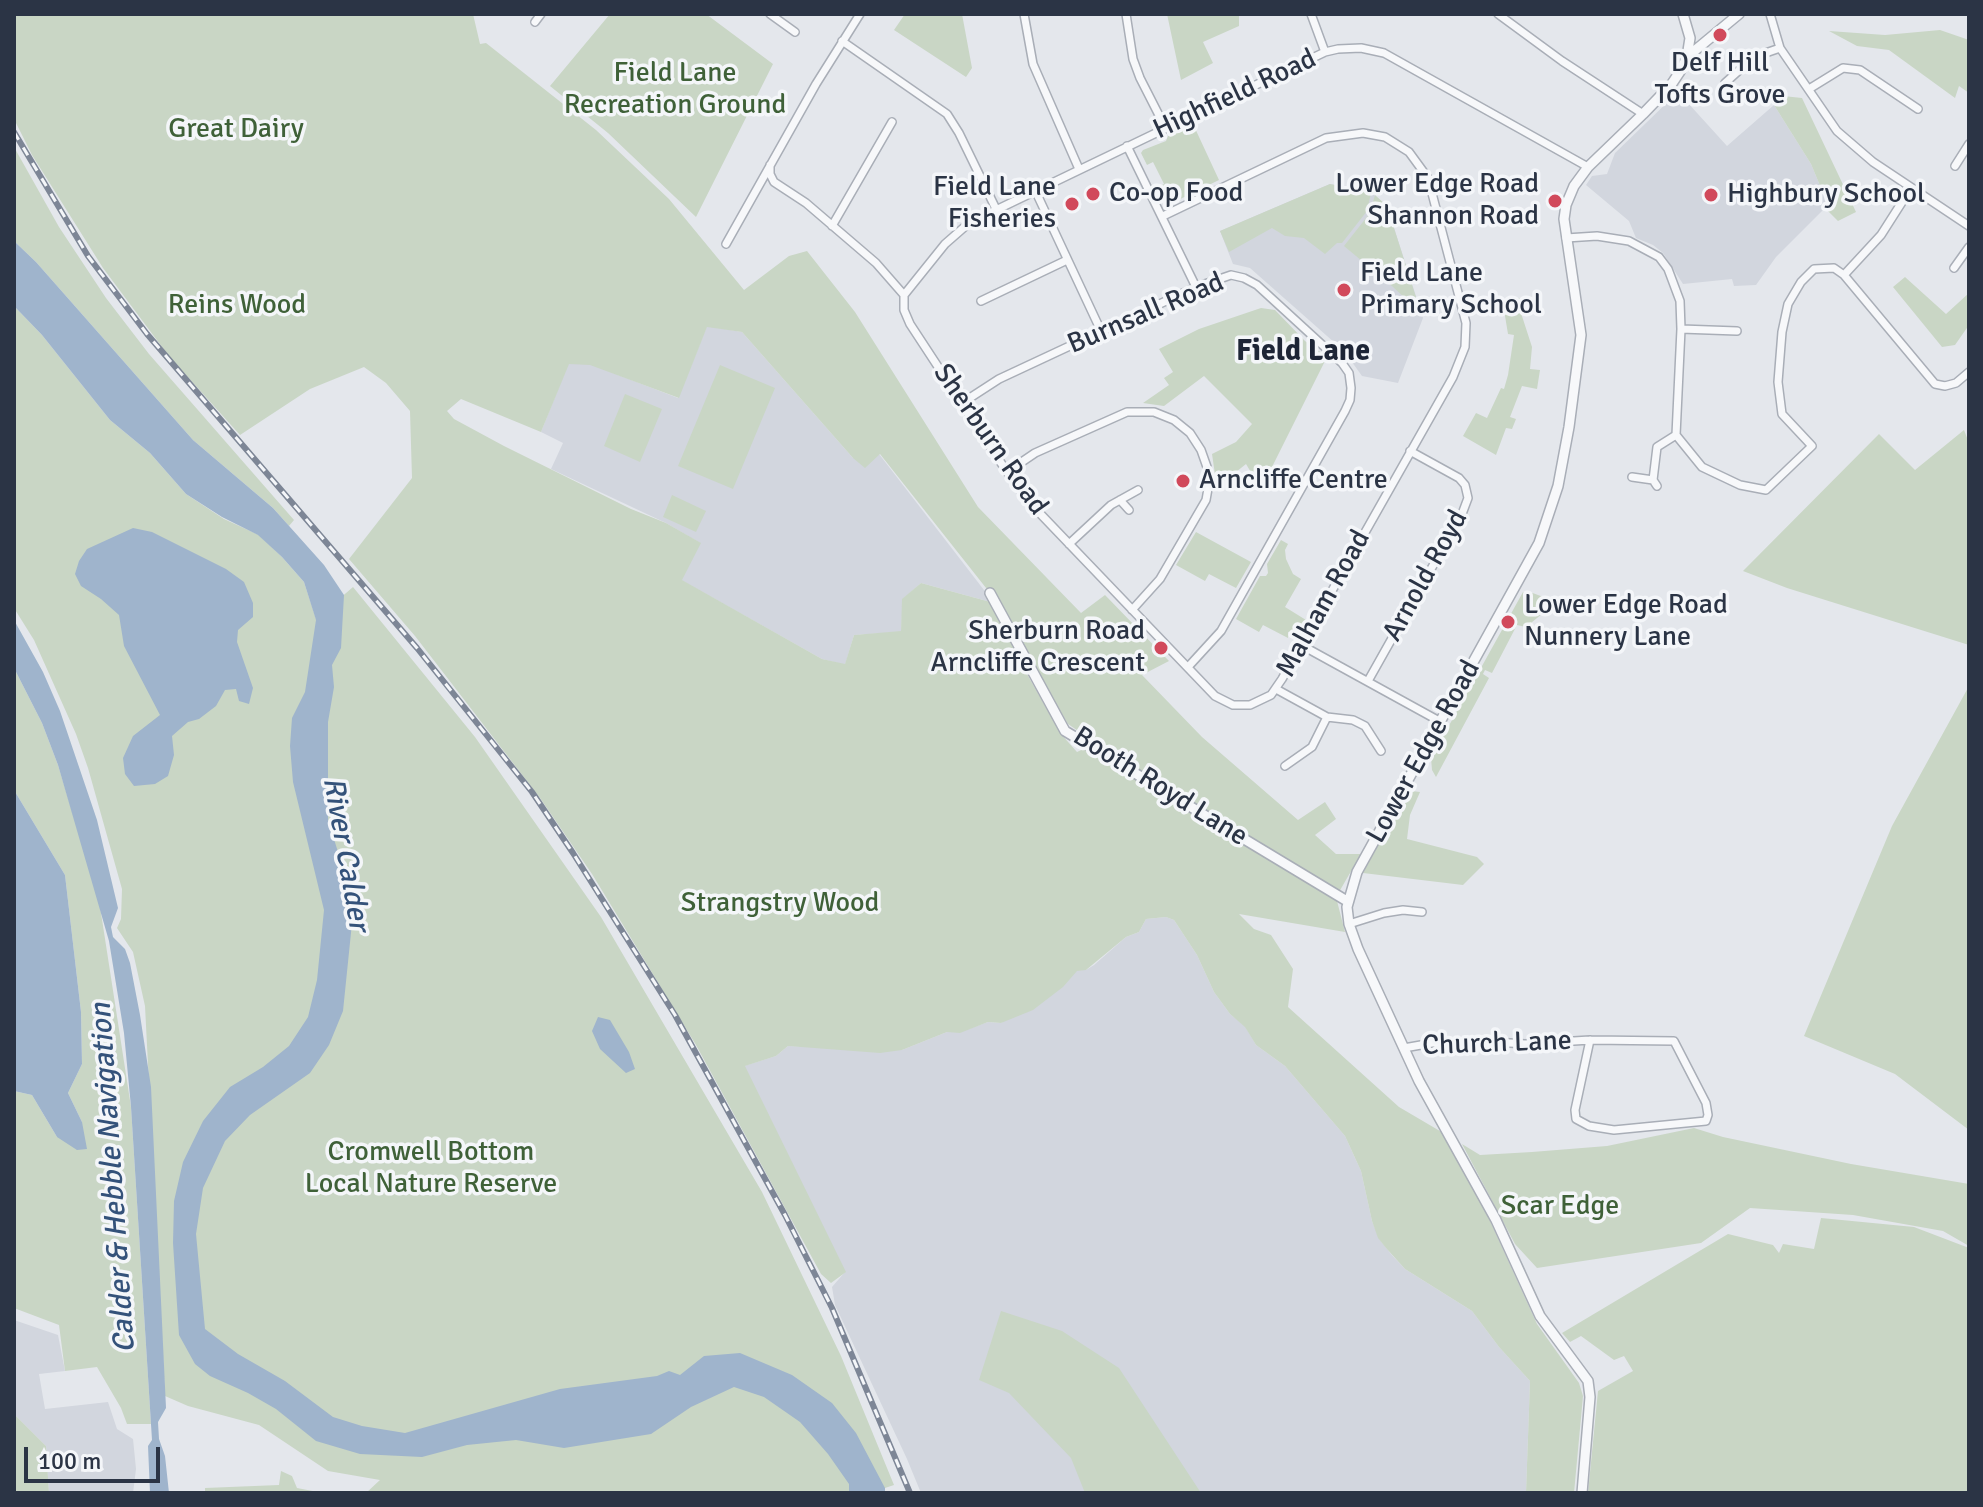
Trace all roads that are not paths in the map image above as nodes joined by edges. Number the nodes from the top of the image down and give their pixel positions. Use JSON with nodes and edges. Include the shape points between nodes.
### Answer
{"nodes":[{"id":1,"x":541,"y":14,"type":"edge"},
{"id":2,"x":770,"y":14,"type":"edge"},
{"id":3,"x":860,"y":14,"type":"edge"},
{"id":4,"x":1024,"y":14,"type":"edge"},
{"id":5,"x":1126,"y":14,"type":"edge"},
{"id":6,"x":1311,"y":14,"type":"edge"},
{"id":7,"x":1498,"y":14,"type":"edge"},
{"id":8,"x":1683,"y":14,"type":"edge"},
{"id":9,"x":1739,"y":14,"type":"edge"},
{"id":10,"x":1770,"y":14,"type":"edge"},
{"id":11,"x":535,"y":22,"type":"dead end"},
{"id":12,"x":795,"y":32,"type":"dead end"},
{"id":13,"x":842,"y":41,"type":"junction"},
{"id":14,"x":1780,"y":48,"type":"junction"},
{"id":15,"x":1325,"y":52,"type":"junction"},
{"id":16,"x":1687,"y":57,"type":"junction"},
{"id":17,"x":1809,"y":89,"type":"junction"},
{"id":18,"x":1736,"y":97,"type":"dead end"},
{"id":19,"x":1918,"y":109,"type":"dead end"},
{"id":20,"x":1643,"y":114,"type":"junction"},
{"id":21,"x":892,"y":122,"type":"dead end"},
{"id":22,"x":1165,"y":127,"type":"junction"},
{"id":23,"x":1969,"y":144,"type":"edge"},
{"id":24,"x":1127,"y":146,"type":"junction"},
{"id":25,"x":770,"y":165,"type":"junction"},
{"id":26,"x":1955,"y":166,"type":"dead end"},
{"id":27,"x":1588,"y":167,"type":"junction"},
{"id":28,"x":1079,"y":169,"type":"junction"},
{"id":29,"x":1911,"y":188,"type":"junction"},
{"id":30,"x":1035,"y":190,"type":"junction"},
{"id":31,"x":996,"y":209,"type":"junction"},
{"id":32,"x":1163,"y":216,"type":"junction"},
{"id":33,"x":832,"y":226,"type":"junction"},
{"id":34,"x":1969,"y":226,"type":"edge"},
{"id":35,"x":1566,"y":238,"type":"junction"},
{"id":36,"x":726,"y":244,"type":"dead end"},
{"id":37,"x":1969,"y":247,"type":"edge"},
{"id":38,"x":1067,"y":260,"type":"junction"},
{"id":39,"x":1954,"y":268,"type":"dead end"},
{"id":40,"x":1844,"y":275,"type":"junction"},
{"id":41,"x":1196,"y":287,"type":"junction"},
{"id":42,"x":904,"y":295,"type":"junction"},
{"id":43,"x":981,"y":301,"type":"dead end"},
{"id":44,"x":1681,"y":329,"type":"junction"},
{"id":45,"x":1101,"y":331,"type":"junction"},
{"id":46,"x":1737,"y":331,"type":"dead end"},
{"id":47,"x":1969,"y":372,"type":"edge"},
{"id":48,"x":962,"y":403,"type":"junction"},
{"id":49,"x":1676,"y":435,"type":"junction"},
{"id":50,"x":1410,"y":451,"type":"junction"},
{"id":51,"x":1007,"y":472,"type":"junction"},
{"id":52,"x":1632,"y":477,"type":"dead end"},
{"id":53,"x":1138,"y":490,"type":"dead end"},
{"id":54,"x":1120,"y":500,"type":"junction"},
{"id":55,"x":1129,"y":510,"type":"dead end"},
{"id":56,"x":1069,"y":544,"type":"junction"},
{"id":57,"x":990,"y":593,"type":"dead end"},
{"id":58,"x":1132,"y":610,"type":"junction"},
{"id":59,"x":1301,"y":645,"type":"junction"},
{"id":60,"x":1188,"y":667,"type":"junction"},
{"id":61,"x":1368,"y":681,"type":"junction"},
{"id":62,"x":1276,"y":689,"type":"junction"},
{"id":63,"x":1327,"y":717,"type":"junction"},
{"id":64,"x":1441,"y":722,"type":"junction"},
{"id":65,"x":1381,"y":751,"type":"dead end"},
{"id":66,"x":1285,"y":766,"type":"dead end"},
{"id":67,"x":1347,"y":901,"type":"junction"},
{"id":68,"x":1422,"y":912,"type":"dead end"},
{"id":69,"x":1349,"y":924,"type":"junction"},
{"id":70,"x":1590,"y":1040,"type":"junction"},
{"id":71,"x":1404,"y":1048,"type":"junction"},
{"id":72,"x":1582,"y":1493,"type":"edge"}],
"edges":[{"from":1,"to":11,"type":"street"},
{"from":2,"to":12,"type":"street"},
{"from":3,"to":13,"type":"street"},
{"from":4,"to":28,"type":"street","via":[[1033,64]]},
{"from":5,"to":22,"type":"street","via":[[1133,59]]},
{"from":6,"to":15,"type":"street"},
{"from":7,"to":20,"type":"street"},
{"from":8,"to":16,"type":"street","via":[[1690,38]]},
{"from":9,"to":16,"type":"street","name":"Lower Edge Road"},
{"from":10,"to":14,"type":"street"},
{"from":13,"to":25,"type":"street"},
{"from":13,"to":31,"type":"street","via":[[947,114]]},
{"from":14,"to":17,"type":"street"},
{"from":14,"to":18,"type":"street","via":[[1754,57],[1725,83]]},
{"from":15,"to":22,"type":"street","name":"Highfield Road"},
{"from":15,"to":27,"type":"street","name":"Highfield Road","via":[[1354,48],[1384,53]]},
{"from":16,"to":20,"type":"street","name":"Lower Edge Road","via":[[1671,85]]},
{"from":17,"to":19,"type":"street","via":[[1843,68],[1860,70]]},
{"from":17,"to":29,"type":"street","via":[[1837,131]]},
{"from":20,"to":27,"type":"street","name":"Lower Edge Road"},
{"from":21,"to":33,"type":"street"},
{"from":22,"to":24,"type":"street","name":"Highfield Road"},
{"from":23,"to":26,"type":"street"},
{"from":24,"to":28,"type":"street","name":"Highfield Road"},
{"from":24,"to":32,"type":"street"},
{"from":25,"to":33,"type":"street","name":"Sherburn Road","via":[[774,182]]},
{"from":25,"to":36,"type":"street"},
{"from":27,"to":35,"type":"street","name":"Lower Edge Road","via":[[1566,205]]},
{"from":28,"to":30,"type":"street","name":"Highfield Road"},
{"from":29,"to":34,"type":"street"},
{"from":29,"to":40,"type":"street","via":[[1881,235]]},
{"from":30,"to":31,"type":"street","name":"Highfield Road"},
{"from":30,"to":38,"type":"street"},
{"from":31,"to":42,"type":"street","name":"Highfield Road","via":[[954,234]]},
{"from":32,"to":41,"type":"street"},
{"from":32,"to":50,"type":"street","name":"Malham Road","via":[[1335,135],[1374,134],[1409,152],[1431,185],[1467,335],[1461,361]]},
{"from":33,"to":42,"type":"street","name":"Sherburn Road"},
{"from":35,"to":44,"type":"street","via":[[1629,241],[1659,257],[1675,282]]},
{"from":35,"to":64,"type":"street","name":"Lower Edge Road","via":[[1581,335],[1558,486],[1539,543]]},
{"from":37,"to":39,"type":"street"},
{"from":38,"to":43,"type":"street"},
{"from":38,"to":45,"type":"street"},
{"from":40,"to":47,"type":"street","via":[[1935,384],[1956,383]]},
{"from":40,"to":49,"type":"street","via":[[1834,268],[1814,269],[1788,304],[1778,382],[1782,414],[1812,446],[1766,490],[1740,485],[1702,467]]},
{"from":41,"to":45,"type":"street","name":"Burnsall Road"},
{"from":41,"to":60,"type":"street","name":"Burnsall Road","via":[[1231,275],[1257,285],[1342,363],[1351,388],[1326,447],[1221,631]]},
{"from":42,"to":48,"type":"street","name":"Sherburn Road","via":[[910,324]]},
{"from":44,"to":46,"type":"street"},
{"from":44,"to":49,"type":"street"},
{"from":45,"to":48,"type":"street","name":"Burnsall Road","via":[[999,379]]},
{"from":48,"to":51,"type":"street","name":"Sherburn Road"},
{"from":49,"to":52,"type":"street","via":[[1657,447],[1655,483]]},
{"from":50,"to":59,"type":"street","name":"Malham Road"},
{"from":50,"to":61,"type":"street","name":"Arnold Royd","via":[[1459,478],[1468,498]]},
{"from":51,"to":56,"type":"street","name":"Sherburn Road"},
{"from":51,"to":58,"type":"street","via":[[1035,453],[1129,412],[1162,415],[1190,433],[1206,461],[1206,500],[1160,579]]},
{"from":53,"to":54,"type":"street"},
{"from":54,"to":55,"type":"street"},
{"from":54,"to":56,"type":"street"},
{"from":56,"to":58,"type":"street","name":"Sherburn Road"},
{"from":57,"to":67,"type":"street","name":"Booth Royd Lane","via":[[1065,731]]},
{"from":58,"to":60,"type":"street","name":"Sherburn Road"},
{"from":59,"to":61,"type":"street"},
{"from":59,"to":62,"type":"street","name":"Malham Road"},
{"from":60,"to":62,"type":"street","name":"Sherburn Road","via":[[1215,696],[1233,705],[1257,703]]},
{"from":61,"to":64,"type":"street"},
{"from":62,"to":63,"type":"street"},
{"from":63,"to":65,"type":"street","via":[[1365,726]]},
{"from":63,"to":66,"type":"street","via":[[1312,747]]},
{"from":64,"to":67,"type":"street","name":"Lower Edge Road","via":[[1357,872]]},
{"from":67,"to":69,"type":"street","name":"Lower Edge Road"},
{"from":68,"to":69,"type":"street","via":[[1394,911]]},
{"from":69,"to":71,"type":"street","name":"Lower Edge Road"},
{"from":70,"to":70,"type":"street","name":"Church Lane","via":[[1576,1119],[1614,1130],[1706,1121],[1706,1103],[1674,1041]]},
{"from":70,"to":71,"type":"street","name":"Church Lane"},
{"from":71,"to":72,"type":"street","name":"Lower Edge Road","via":[[1496,1220],[1540,1316],[1588,1381]]}]}
